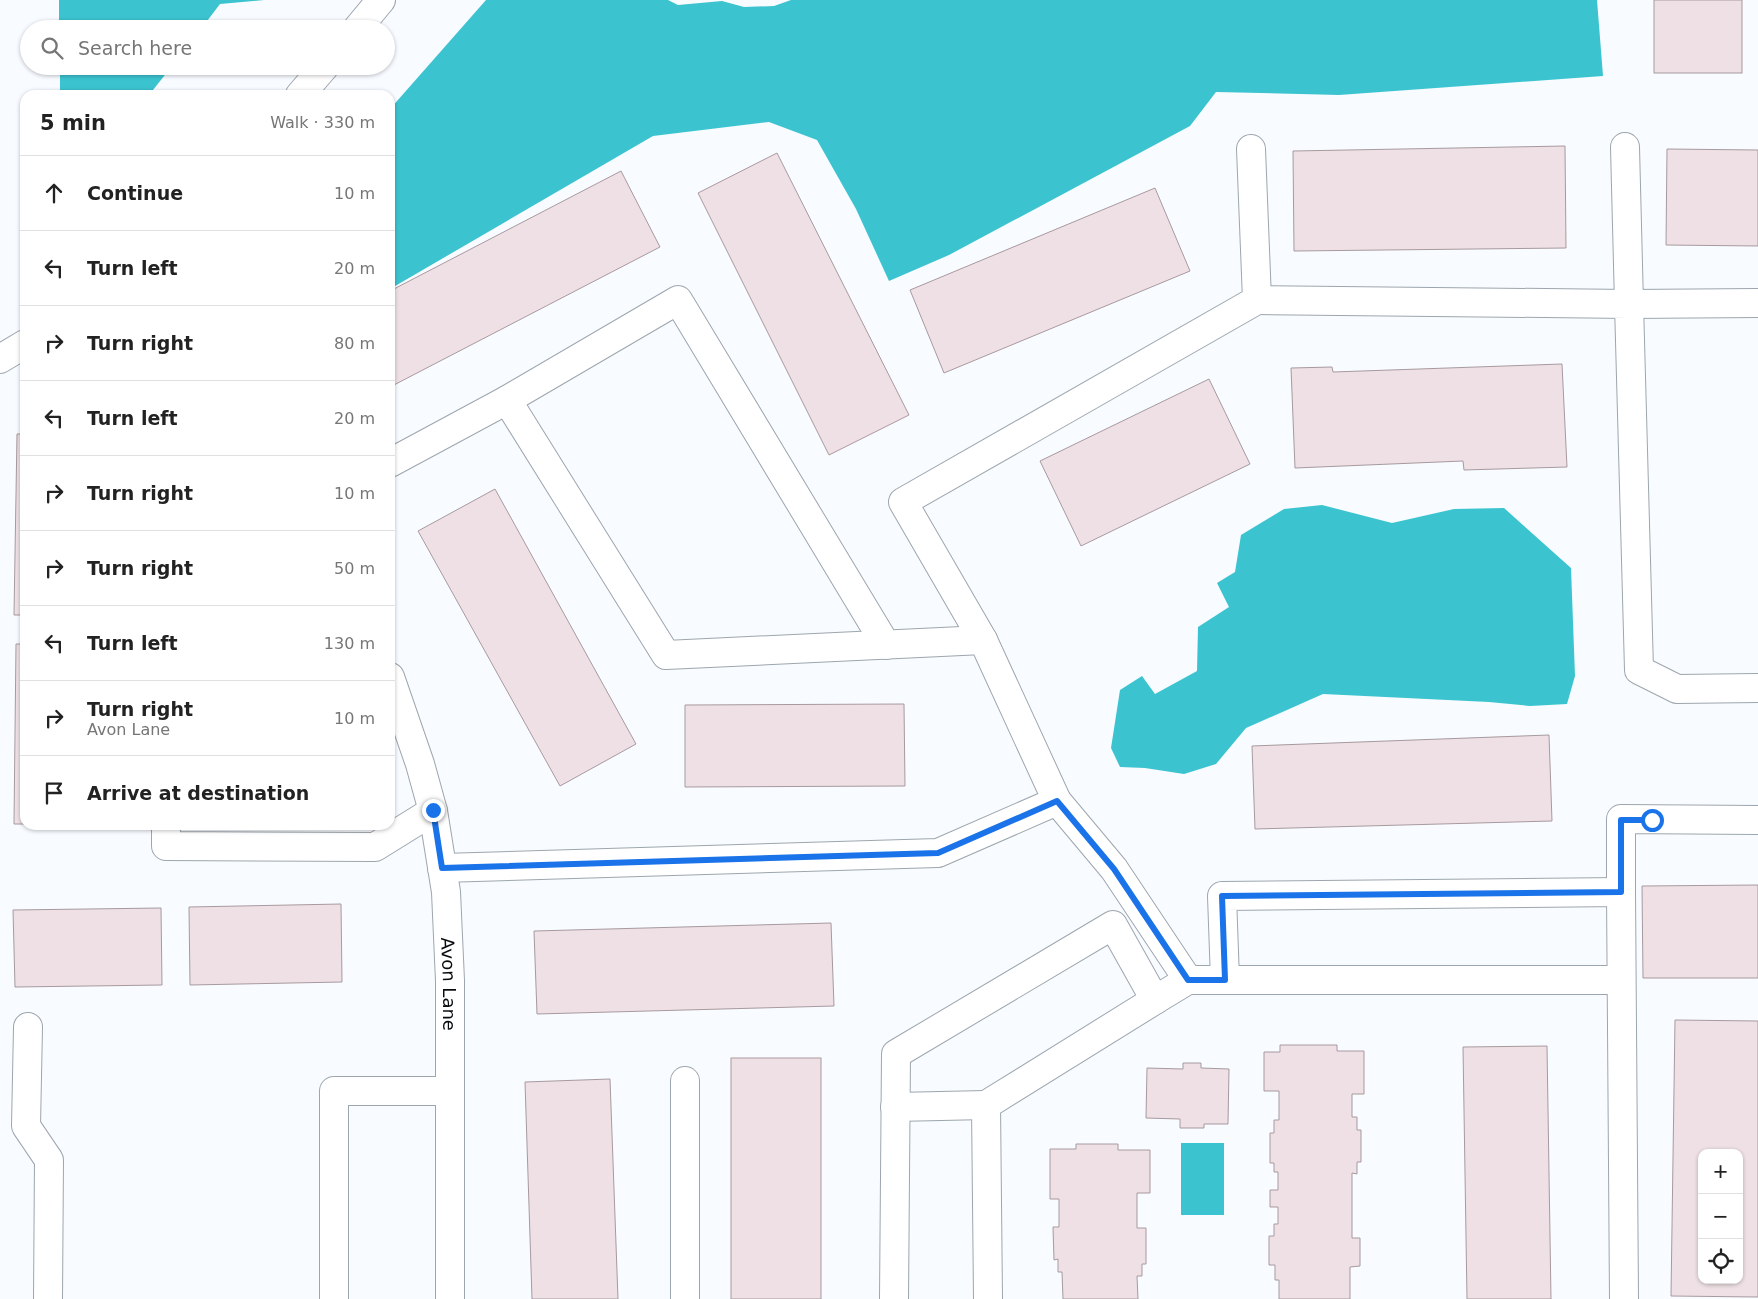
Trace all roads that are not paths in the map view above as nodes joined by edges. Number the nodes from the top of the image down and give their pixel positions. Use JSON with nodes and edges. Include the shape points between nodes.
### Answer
{"nodes":[{"id":1,"x":381,"y":0,"type":"edge"},
{"id":2,"x":364,"y":20,"type":"edge"},
{"id":3,"x":317,"y":75,"type":"edge"},
{"id":4,"x":304,"y":90,"type":"edge"},
{"id":5,"x":1625,"y":147,"type":"dead end"},
{"id":6,"x":1251,"y":149,"type":"dead end"},
{"id":7,"x":1257,"y":300,"type":"junction"},
{"id":8,"x":1758,"y":303,"type":"edge"},
{"id":9,"x":1629,"y":304,"type":"junction"},
{"id":10,"x":20,"y":347,"type":"edge"},
{"id":11,"x":0,"y":359,"type":"edge"},
{"id":12,"x":507,"y":400,"type":"junction"},
{"id":13,"x":395,"y":460,"type":"edge"},
{"id":14,"x":983,"y":640,"type":"junction"},
{"id":15,"x":886,"y":645,"type":"junction"},
{"id":16,"x":1758,"y":688,"type":"edge"},
{"id":17,"x":395,"y":692,"type":"edge"},
{"id":18,"x":1057,"y":801,"type":"junction"},
{"id":19,"x":433,"y":810,"type":"junction"},
{"id":20,"x":1758,"y":820,"type":"edge"},
{"id":21,"x":166,"y":830,"type":"edge"},
{"id":22,"x":442,"y":868,"type":"junction"},
{"id":23,"x":1621,"y":892,"type":"junction"},
{"id":24,"x":1188,"y":980,"type":"junction"},
{"id":25,"x":1225,"y":980,"type":"junction"},
{"id":26,"x":1621,"y":980,"type":"junction"},
{"id":27,"x":1154,"y":1000,"type":"junction"},
{"id":28,"x":28,"y":1027,"type":"dead end"},
{"id":29,"x":685,"y":1081,"type":"dead end"},
{"id":30,"x":450,"y":1091,"type":"junction"},
{"id":31,"x":986,"y":1105,"type":"junction"},
{"id":32,"x":895,"y":1107,"type":"junction"},
{"id":33,"x":48,"y":1299,"type":"edge"},
{"id":34,"x":334,"y":1299,"type":"edge"},
{"id":35,"x":450,"y":1299,"type":"edge"},
{"id":36,"x":685,"y":1299,"type":"edge"},
{"id":37,"x":894,"y":1299,"type":"edge"},
{"id":38,"x":988,"y":1299,"type":"edge"},
{"id":39,"x":1624,"y":1299,"type":"edge"}],
"edges":[{"from":1,"to":2,"type":"street"},
{"from":3,"to":4,"type":"street"},
{"from":5,"to":9,"type":"street"},
{"from":6,"to":7,"type":"street"},
{"from":7,"to":9,"type":"street"},
{"from":7,"to":14,"type":"street","via":[[903,502]]},
{"from":8,"to":9,"type":"street"},
{"from":9,"to":16,"type":"street","via":[[1639,670],[1677,689]]},
{"from":10,"to":11,"type":"street"},
{"from":12,"to":13,"type":"street"},
{"from":12,"to":15,"type":"street","via":[[666,655]]},
{"from":12,"to":15,"type":"street","via":[[678,300]]},
{"from":14,"to":15,"type":"street"},
{"from":14,"to":18,"type":"street"},
{"from":17,"to":19,"type":"street","name":"Avon Lane"},
{"from":18,"to":22,"type":"street","via":[[938,853]]},
{"from":18,"to":24,"type":"street","via":[[1114,869]]},
{"from":19,"to":21,"type":"street","via":[[375,847],[166,846]]},
{"from":19,"to":22,"type":"street","name":"Avon Lane"},
{"from":20,"to":23,"type":"street","via":[[1621,820]]},
{"from":22,"to":30,"type":"street","name":"Avon Lane","via":[[450,981]]},
{"from":23,"to":25,"type":"street","via":[[1222,896]]},
{"from":23,"to":26,"type":"street"},
{"from":24,"to":25,"type":"street"},
{"from":24,"to":27,"type":"street"},
{"from":25,"to":26,"type":"street"},
{"from":26,"to":39,"type":"street"},
{"from":27,"to":31,"type":"street"},
{"from":27,"to":32,"type":"street","via":[[1113,925],[896,1054]]},
{"from":28,"to":33,"type":"street","via":[[26,1126],[48,1160]]},
{"from":29,"to":36,"type":"street"},
{"from":30,"to":34,"type":"street","via":[[334,1091]]},
{"from":30,"to":35,"type":"street","name":"Avon Lane"},
{"from":31,"to":32,"type":"street"},
{"from":31,"to":38,"type":"street"},
{"from":32,"to":37,"type":"street"}]}
